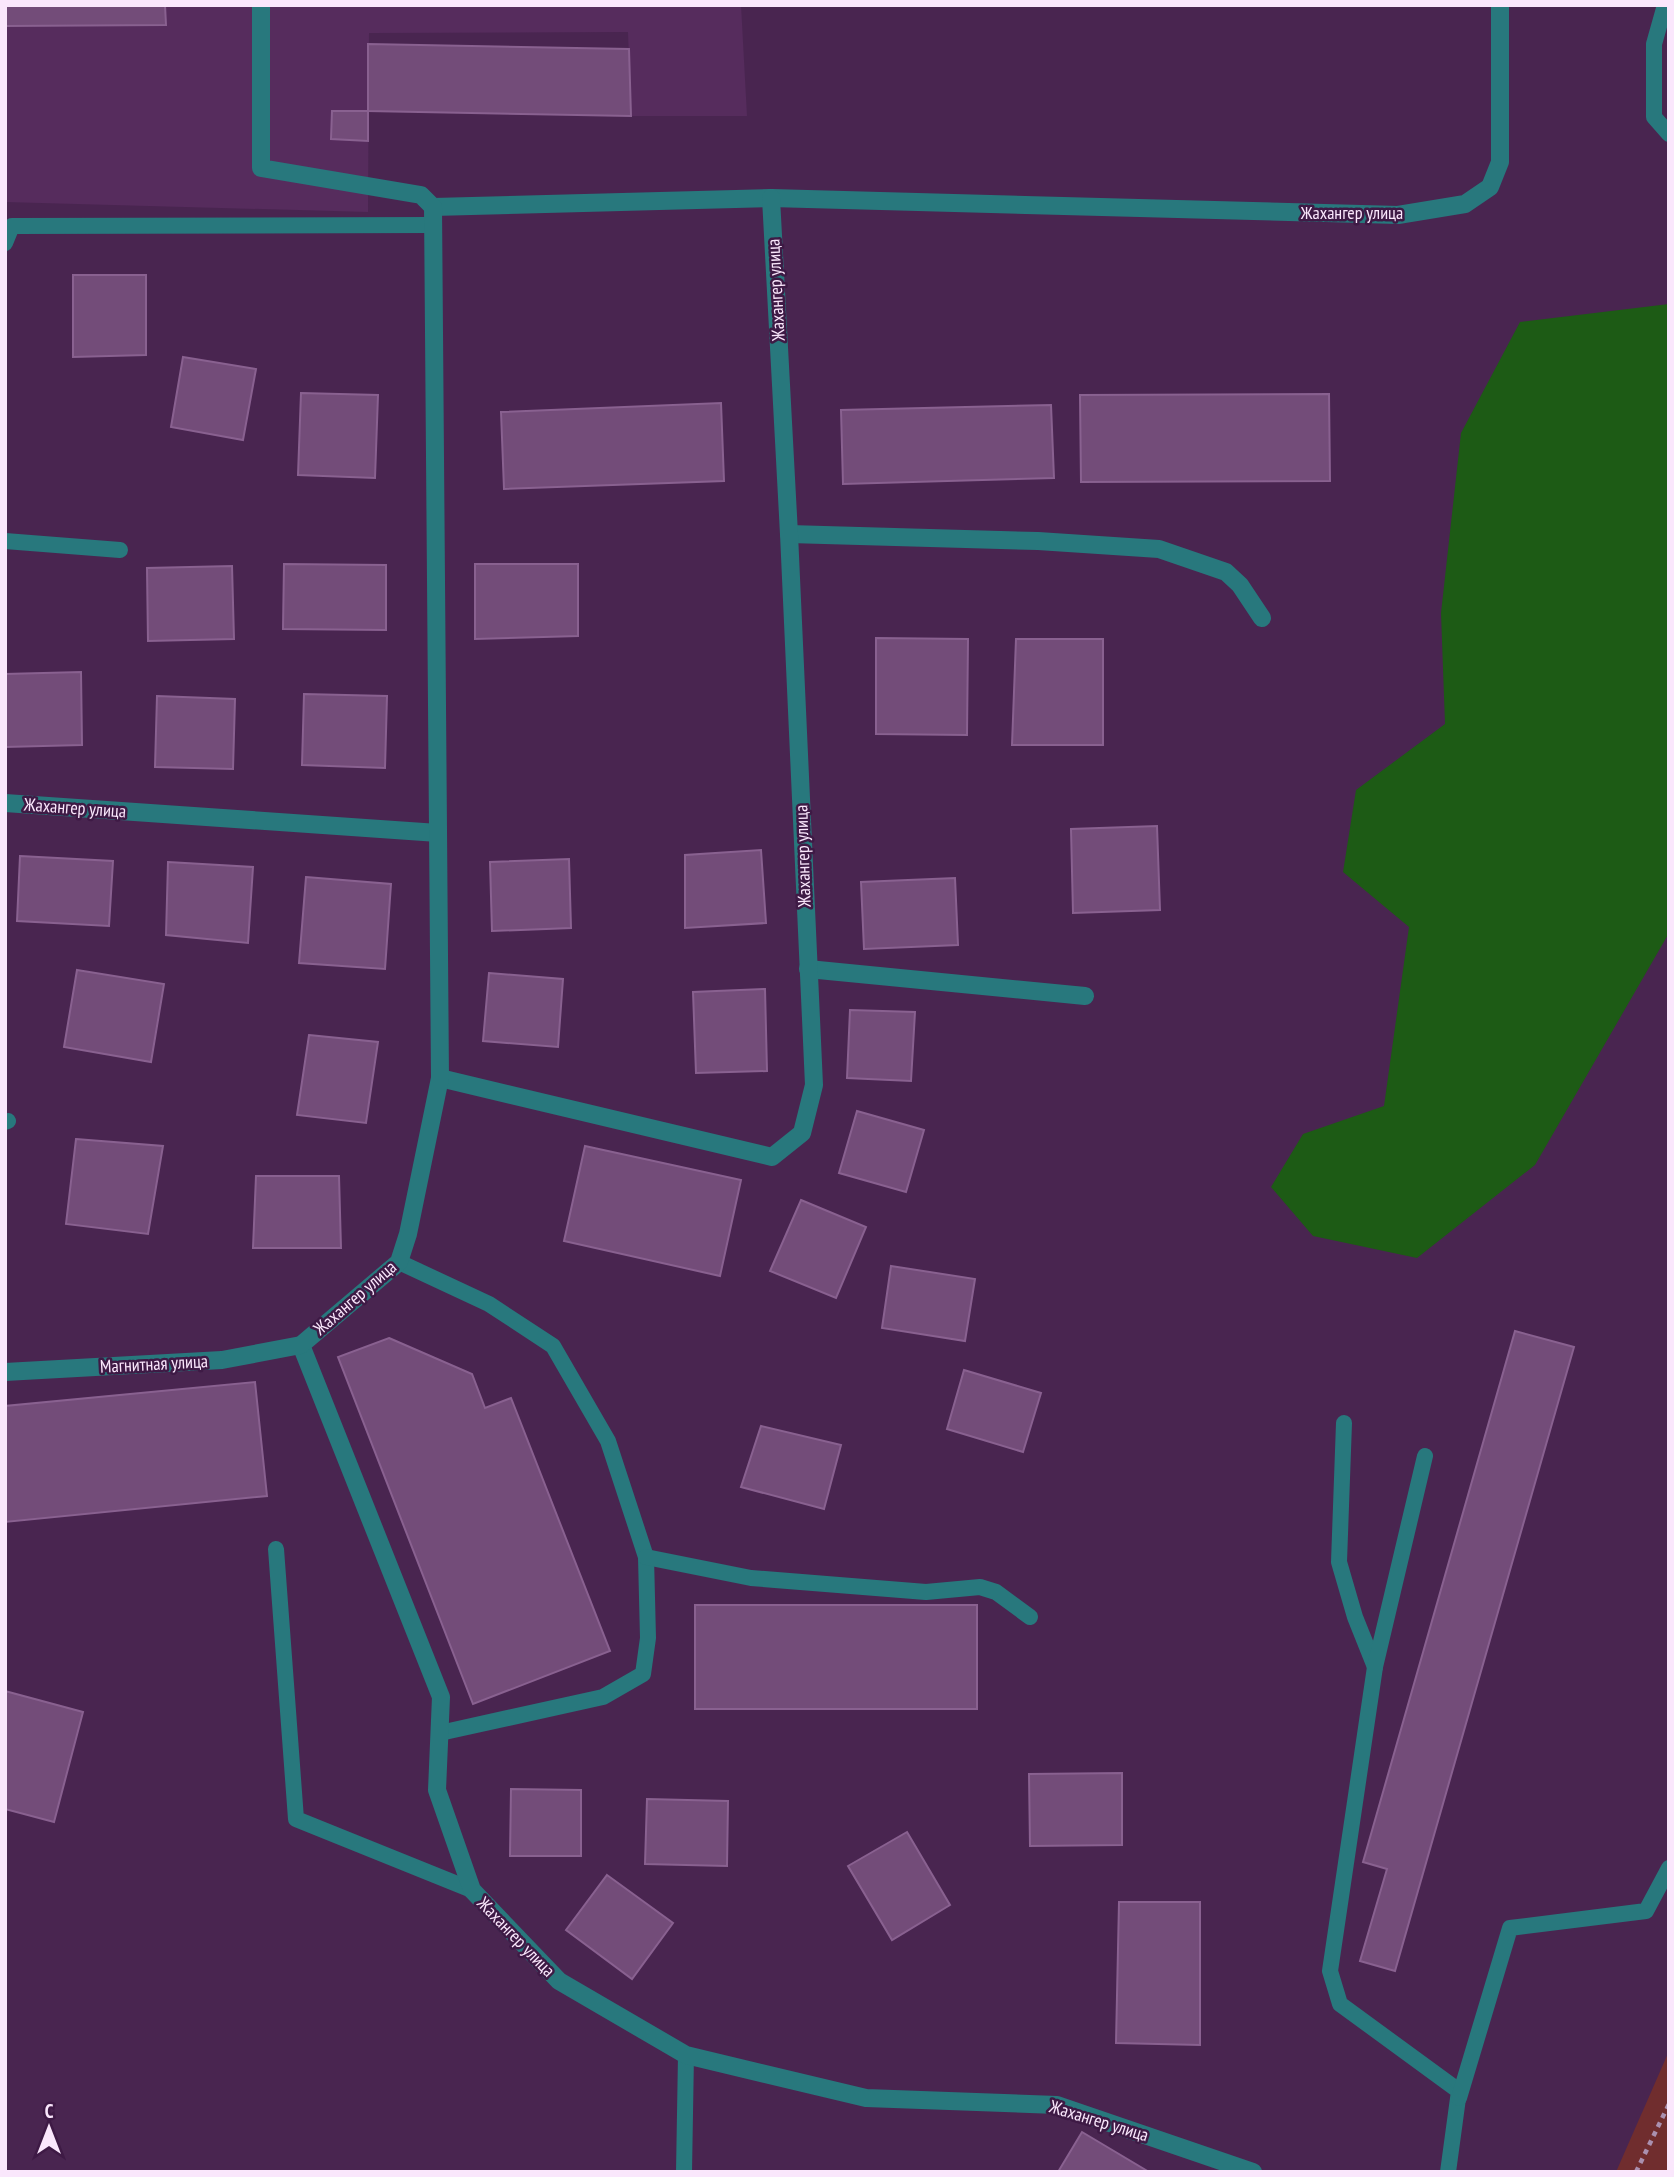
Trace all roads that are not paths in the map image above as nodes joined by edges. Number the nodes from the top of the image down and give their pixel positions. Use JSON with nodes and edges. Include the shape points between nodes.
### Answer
{"nodes":[{"id":1,"x":261,"y":5,"type":"edge"},
{"id":2,"x":1500,"y":5,"type":"edge"},
{"id":3,"x":1665,"y":5,"type":"edge"},
{"id":4,"x":1669,"y":134,"type":"edge"},
{"id":5,"x":771,"y":198,"type":"junction"},
{"id":6,"x":433,"y":216,"type":"junction"},
{"id":7,"x":5,"y":243,"type":"edge"},
{"id":8,"x":789,"y":534,"type":"junction"},
{"id":9,"x":5,"y":541,"type":"edge"},
{"id":10,"x":120,"y":550,"type":"dead end"},
{"id":11,"x":1262,"y":618,"type":"dead end"},
{"id":12,"x":5,"y":803,"type":"edge"},
{"id":13,"x":438,"y":833,"type":"junction"},
{"id":14,"x":808,"y":970,"type":"junction"},
{"id":15,"x":1085,"y":996,"type":"dead end"},
{"id":16,"x":440,"y":1078,"type":"junction"},
{"id":17,"x":399,"y":1262,"type":"junction"},
{"id":18,"x":301,"y":1345,"type":"junction"},
{"id":19,"x":5,"y":1372,"type":"edge"},
{"id":20,"x":1344,"y":1423,"type":"dead end"},
{"id":21,"x":1424,"y":1456,"type":"dead end"},
{"id":22,"x":276,"y":1549,"type":"dead end"},
{"id":23,"x":646,"y":1557,"type":"junction"},
{"id":24,"x":1030,"y":1617,"type":"dead end"},
{"id":25,"x":1376,"y":1667,"type":"junction"},
{"id":26,"x":440,"y":1734,"type":"junction"},
{"id":27,"x":1669,"y":1868,"type":"edge"},
{"id":28,"x":471,"y":1890,"type":"junction"},
{"id":29,"x":687,"y":2055,"type":"junction"},
{"id":30,"x":1459,"y":2098,"type":"junction"},
{"id":31,"x":684,"y":2172,"type":"edge"},
{"id":32,"x":1253,"y":2172,"type":"edge"},
{"id":33,"x":1448,"y":2172,"type":"edge"}],
"edges":[{"from":1,"to":6,"type":"street","name":"Жахангер улица","via":[[261,168],[421,195]]},
{"from":2,"to":5,"type":"street","name":"Жахангер улица","via":[[1500,162],[1490,187],[1465,204],[1398,215]]},
{"from":3,"to":4,"type":"lane","via":[[1654,44],[1654,117]]},
{"from":5,"to":6,"type":"street","name":"Жахангер улица"},
{"from":5,"to":8,"type":"street","name":"Жахангер улица"},
{"from":6,"to":7,"type":"lane","via":[[12,226]]},
{"from":6,"to":13,"type":"street","name":"Жахангер улица"},
{"from":8,"to":11,"type":"street","via":[[1159,549],[1226,572]]},
{"from":8,"to":14,"type":"street","name":"Жахангер улица"},
{"from":9,"to":10,"type":"lane"},
{"from":12,"to":13,"type":"street","name":"Жахангер улица"},
{"from":13,"to":16,"type":"street","name":"Жахангер улица"},
{"from":14,"to":15,"type":"street"},
{"from":14,"to":16,"type":"street","name":"Жахангер улица","via":[[814,1085],[802,1133],[772,1157]]},
{"from":16,"to":17,"type":"street","name":"Жахангер улица"},
{"from":17,"to":18,"type":"street","name":"Жахангер улица"},
{"from":17,"to":23,"type":"lane","via":[[489,1304],[553,1346],[608,1441]]},
{"from":18,"to":19,"type":"street","name":"Магнитная улица","via":[[222,1360]]},
{"from":18,"to":26,"type":"street","name":"Жахангер улица","via":[[441,1697]]},
{"from":20,"to":25,"type":"lane","via":[[1339,1562]]},
{"from":21,"to":25,"type":"lane"},
{"from":22,"to":28,"type":"lane","via":[[296,1819]]},
{"from":23,"to":24,"type":"lane","via":[[751,1578],[926,1591],[980,1587],[996,1591]]},
{"from":23,"to":26,"type":"lane","via":[[648,1638],[643,1674],[603,1697]]},
{"from":25,"to":30,"type":"lane","via":[[1331,1971],[1340,2004],[1459,2091]]},
{"from":26,"to":28,"type":"street","name":"Жахангер улица","via":[[438,1790]]},
{"from":27,"to":30,"type":"lane","via":[[1646,1911],[1510,1928]]},
{"from":28,"to":29,"type":"street","name":"Жахангер улица","via":[[559,1981]]},
{"from":29,"to":31,"type":"lane"},
{"from":29,"to":32,"type":"street","name":"Жахангер улица","via":[[866,2098],[1057,2105]]},
{"from":30,"to":33,"type":"lane"}]}
